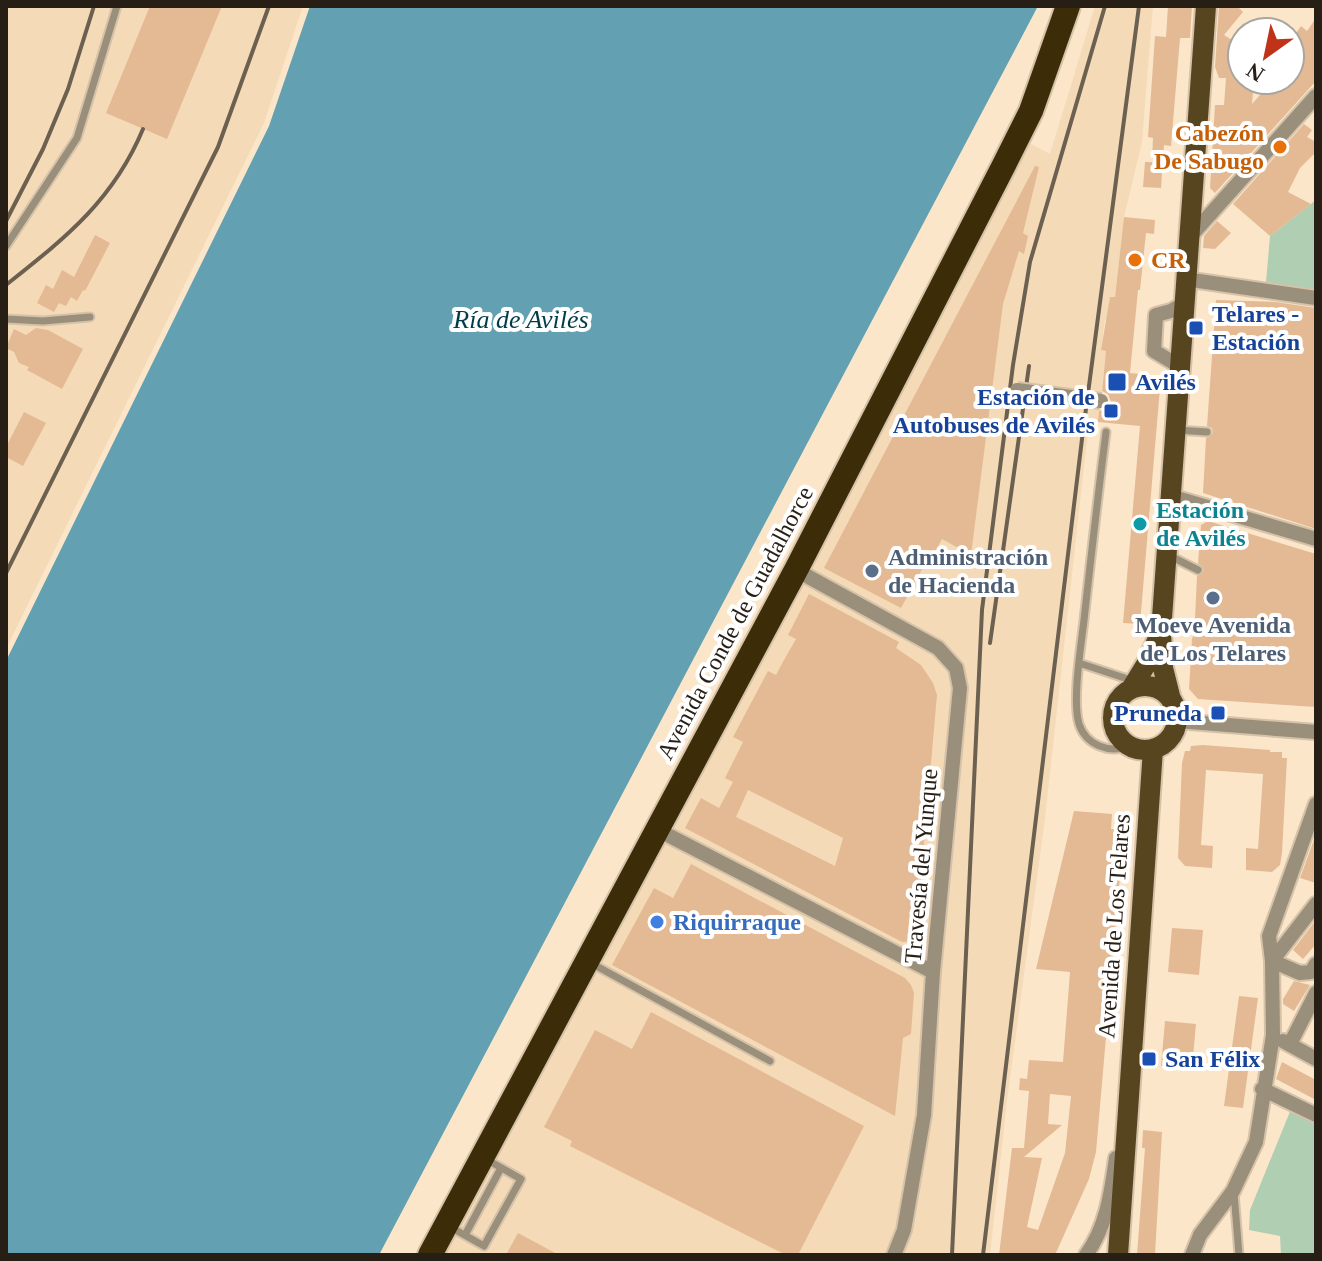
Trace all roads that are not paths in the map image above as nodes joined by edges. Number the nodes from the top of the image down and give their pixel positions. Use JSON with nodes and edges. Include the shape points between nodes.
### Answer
{"nodes":[{"id":1,"x":117,"y":6,"type":"edge"},
{"id":2,"x":1068,"y":6,"type":"edge"},
{"id":3,"x":1206,"y":6,"type":"edge"},
{"id":4,"x":1316,"y":96,"type":"edge"},
{"id":5,"x":1187,"y":240,"type":"junction"},
{"id":6,"x":6,"y":246,"type":"edge"},
{"id":7,"x":1185,"y":279,"type":"junction"},
{"id":8,"x":1316,"y":298,"type":"edge"},
{"id":9,"x":90,"y":317,"type":"dead end"},
{"id":10,"x":6,"y":319,"type":"edge"},
{"id":11,"x":1017,"y":390,"type":"dead end"},
{"id":12,"x":1101,"y":401,"type":"dead end"},
{"id":13,"x":1175,"y":430,"type":"junction"},
{"id":14,"x":1106,"y":432,"type":"dead end"},
{"id":15,"x":1207,"y":432,"type":"dead end"},
{"id":16,"x":1170,"y":496,"type":"junction"},
{"id":17,"x":1316,"y":539,"type":"edge"},
{"id":18,"x":1166,"y":554,"type":"junction"},
{"id":19,"x":796,"y":570,"type":"junction"},
{"id":20,"x":1198,"y":570,"type":"dead end"},
{"id":21,"x":1195,"y":624,"type":"dead end"},
{"id":22,"x":1161,"y":628,"type":"junction"},
{"id":23,"x":1079,"y":663,"type":"junction"},
{"id":24,"x":1134,"y":683,"type":"junction"},
{"id":25,"x":1171,"y":700,"type":"junction"},
{"id":26,"x":1177,"y":721,"type":"junction"},
{"id":27,"x":1316,"y":732,"type":"edge"},
{"id":28,"x":1129,"y":746,"type":"junction"},
{"id":29,"x":1153,"y":749,"type":"junction"},
{"id":30,"x":1149,"y":797,"type":"junction"},
{"id":31,"x":1314,"y":813,"type":"edge"},
{"id":32,"x":658,"y":830,"type":"junction"},
{"id":33,"x":1316,"y":904,"type":"edge"},
{"id":34,"x":587,"y":961,"type":"junction"},
{"id":35,"x":1272,"y":961,"type":"junction"},
{"id":36,"x":1316,"y":964,"type":"edge"},
{"id":37,"x":933,"y":972,"type":"junction"},
{"id":38,"x":1316,"y":993,"type":"edge"},
{"id":39,"x":1273,"y":1035,"type":"junction"},
{"id":40,"x":1290,"y":1044,"type":"junction"},
{"id":41,"x":1131,"y":1059,"type":"junction"},
{"id":42,"x":1316,"y":1059,"type":"edge"},
{"id":43,"x":770,"y":1061,"type":"dead end"},
{"id":44,"x":1262,"y":1089,"type":"junction"},
{"id":45,"x":1316,"y":1115,"type":"edge"},
{"id":46,"x":492,"y":1162,"type":"junction"},
{"id":47,"x":1233,"y":1191,"type":"junction"},
{"id":48,"x":456,"y":1230,"type":"junction"},
{"id":49,"x":430,"y":1255,"type":"edge"},
{"id":50,"x":894,"y":1255,"type":"edge"},
{"id":51,"x":1086,"y":1255,"type":"edge"},
{"id":52,"x":1118,"y":1255,"type":"edge"},
{"id":53,"x":1192,"y":1255,"type":"edge"},
{"id":54,"x":1239,"y":1255,"type":"edge"}],
"edges":[{"from":1,"to":6,"type":"lane","via":[[77,138]]},
{"from":2,"to":19,"type":"highway","name":"Avenida Conde de Guadalhorce","via":[[1031,111]]},
{"from":3,"to":5,"type":"main road"},
{"from":4,"to":5,"type":"street"},
{"from":5,"to":7,"type":"main road"},
{"from":7,"to":8,"type":"street"},
{"from":7,"to":13,"type":"main road"},
{"from":9,"to":10,"type":"lane"},
{"from":11,"to":12,"type":"street","bridge":true},
{"from":13,"to":15,"type":"lane"},
{"from":13,"to":16,"type":"main road"},
{"from":14,"to":23,"type":"lane"},
{"from":16,"to":17,"type":"street"},
{"from":16,"to":18,"type":"main road"},
{"from":18,"to":20,"type":"lane"},
{"from":18,"to":22,"type":"main road"},
{"from":19,"to":32,"type":"highway","name":"Avenida Conde de Guadalhorce"},
{"from":19,"to":37,"type":"street","name":"Travesía del Yunque","via":[[938,648],[956,668],[960,688]]},
{"from":21,"to":22,"type":"lane"},
{"from":22,"to":24,"type":"main road"},
{"from":22,"to":25,"type":"main road"},
{"from":23,"to":24,"type":"lane"},
{"from":23,"to":28,"type":"lane","via":[[1078,717],[1084,734],[1106,748]]},
{"from":24,"to":25,"type":"main road"},
{"from":24,"to":28,"type":"main road","via":[[1113,715],[1120,739]]},
{"from":25,"to":26,"type":"main road"},
{"from":26,"to":27,"type":"street"},
{"from":26,"to":29,"type":"main road","via":[[1171,737]]},
{"from":28,"to":29,"type":"main road"},
{"from":28,"to":30,"type":"main road","name":"Avenida de Los Telares"},
{"from":29,"to":30,"type":"main road","name":"Avenida de Los Telares"},
{"from":30,"to":41,"type":"main road","name":"Avenida de Los Telares"},
{"from":31,"to":35,"type":"street","via":[[1269,936]]},
{"from":32,"to":34,"type":"highway","name":"Avenida Conde de Guadalhorce"},
{"from":32,"to":37,"type":"street"},
{"from":33,"to":35,"type":"street"},
{"from":34,"to":43,"type":"lane"},
{"from":34,"to":46,"type":"highway","name":"Avenida Conde de Guadalhorce"},
{"from":35,"to":36,"type":"street","via":[[1300,973],[1311,972]]},
{"from":35,"to":39,"type":"street"},
{"from":37,"to":50,"type":"street","name":"Travesía del Yunque","via":[[924,1115],[904,1230]]},
{"from":38,"to":40,"type":"street"},
{"from":39,"to":40,"type":"street"},
{"from":39,"to":44,"type":"street"},
{"from":40,"to":42,"type":"street"},
{"from":41,"to":51,"type":"street","via":[[1109,1206]]},
{"from":41,"to":52,"type":"main road","name":"Avenida de Los Telares"},
{"from":44,"to":45,"type":"street"},
{"from":44,"to":47,"type":"street","via":[[1256,1142]]},
{"from":46,"to":48,"type":"highway","name":"Avenida Conde de Guadalhorce"},
{"from":46,"to":48,"type":"lane","via":[[521,1179],[484,1246]]},
{"from":47,"to":53,"type":"street","via":[[1200,1235]]},
{"from":47,"to":54,"type":"lane"},
{"from":48,"to":49,"type":"highway","name":"Avenida Conde de Guadalhorce"}]}
